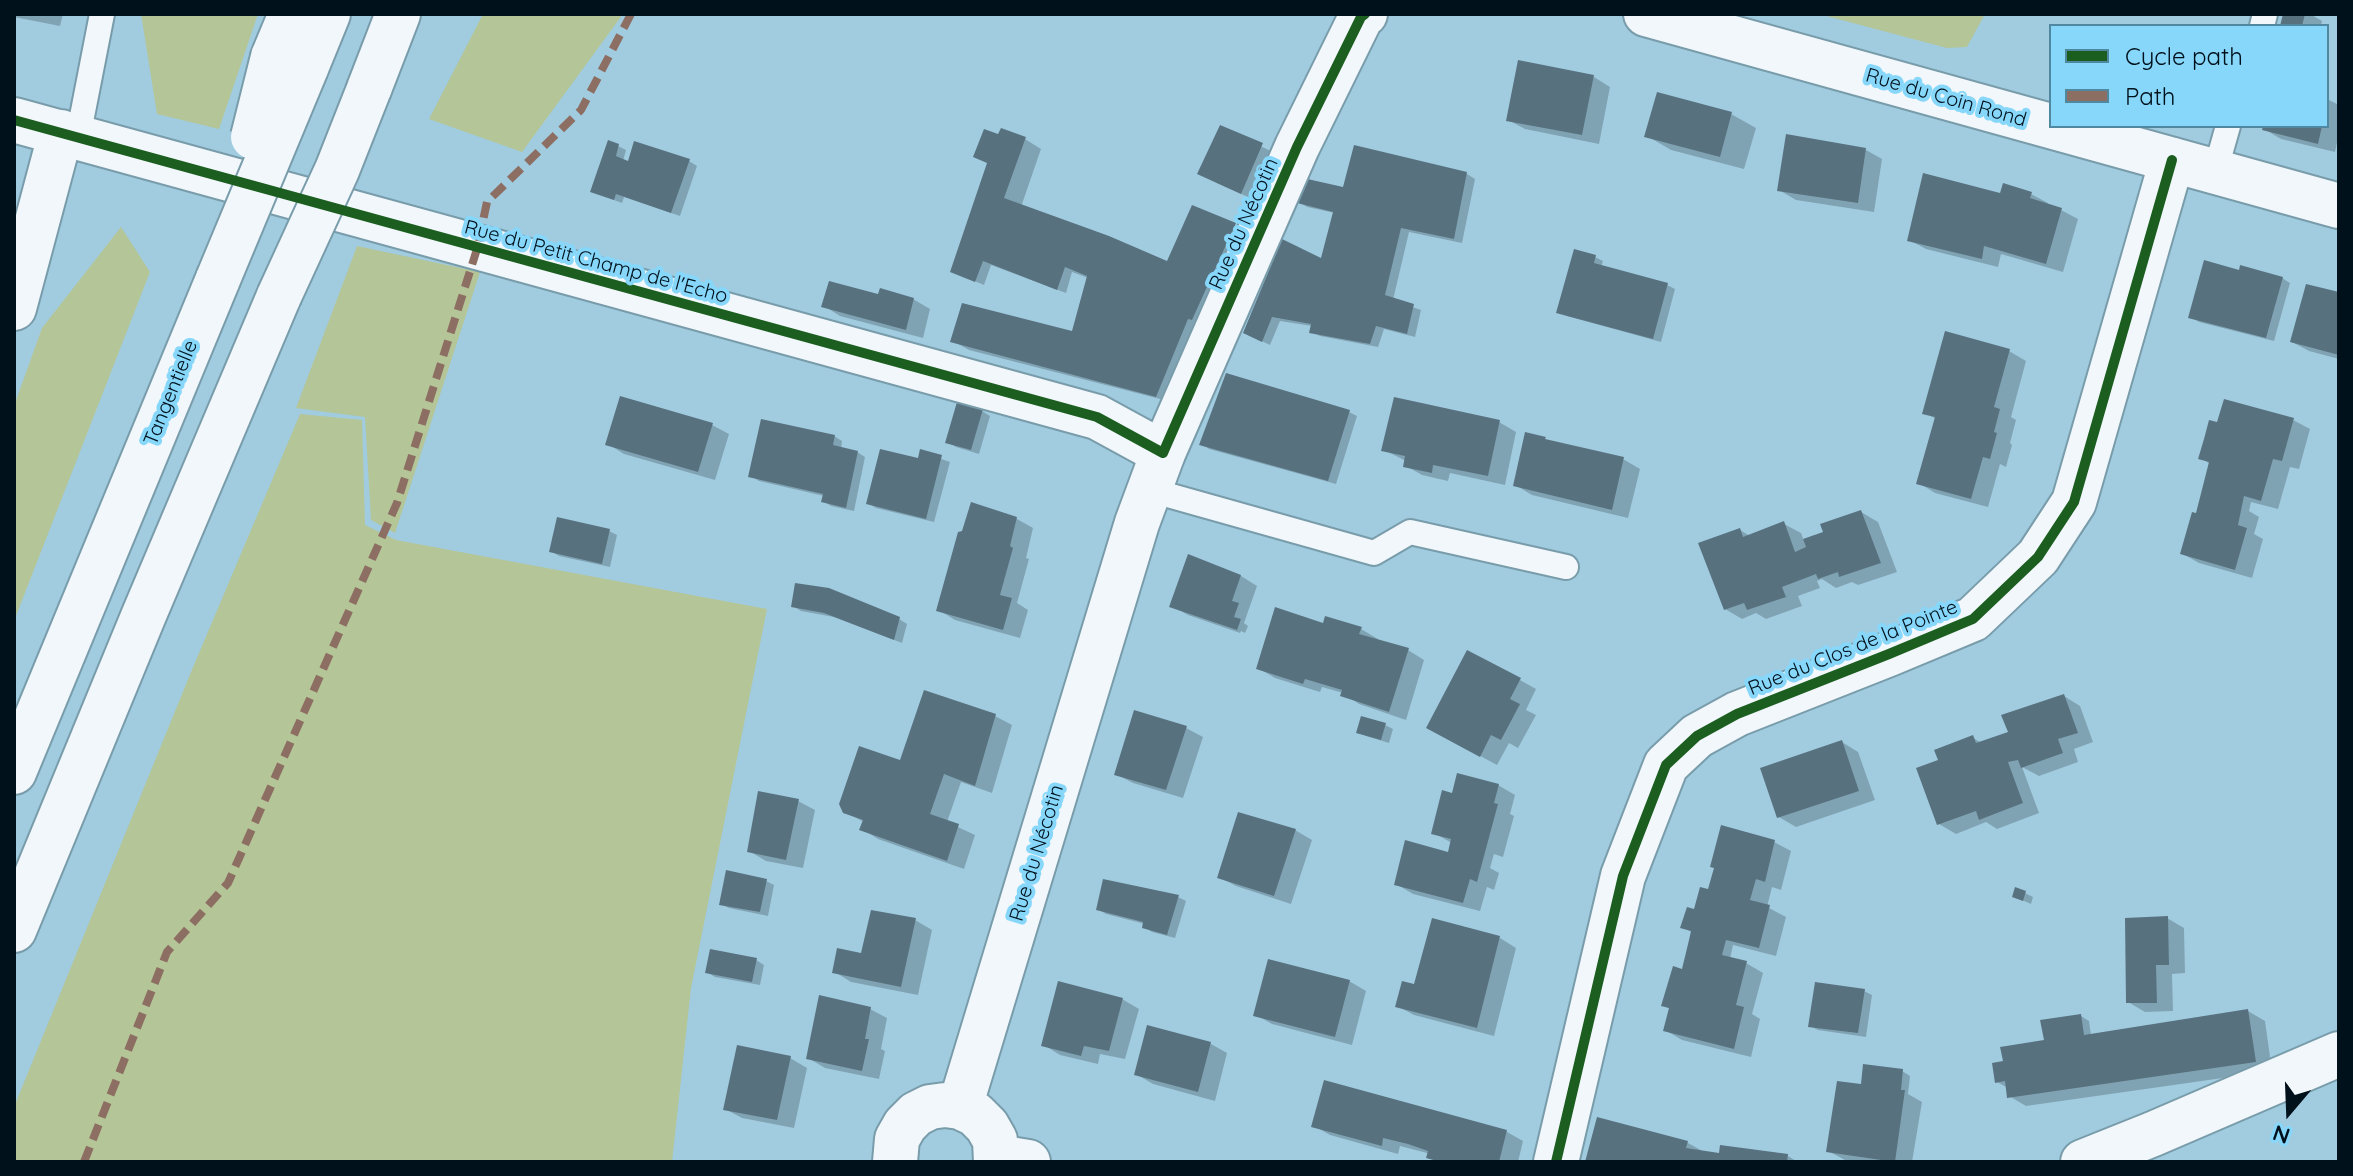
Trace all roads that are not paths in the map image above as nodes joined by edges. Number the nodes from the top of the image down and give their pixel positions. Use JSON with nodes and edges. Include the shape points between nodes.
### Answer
{"nodes":[{"id":1,"x":102,"y":14,"type":"edge"},
{"id":2,"x":291,"y":14,"type":"edge"},
{"id":3,"x":328,"y":14,"type":"edge"},
{"id":4,"x":1365,"y":14,"type":"edge"},
{"id":5,"x":1646,"y":14,"type":"edge"},
{"id":6,"x":398,"y":18,"type":"edge"},
{"id":7,"x":290,"y":63,"type":"junction"},
{"id":8,"x":14,"y":120,"type":"edge"},
{"id":9,"x":2049,"y":126,"type":"edge"},
{"id":10,"x":2057,"y":128,"type":"edge"},
{"id":11,"x":2227,"y":128,"type":"edge"},
{"id":12,"x":69,"y":135,"type":"junction"},
{"id":13,"x":2172,"y":160,"type":"junction"},
{"id":14,"x":2215,"y":172,"type":"junction"},
{"id":15,"x":2339,"y":206,"type":"edge"},
{"id":16,"x":14,"y":308,"type":"edge"},
{"id":17,"x":1156,"y":472,"type":"junction"},
{"id":18,"x":1566,"y":567,"type":"dead end"},
{"id":19,"x":14,"y":772,"type":"edge"},
{"id":20,"x":14,"y":930,"type":"edge"},
{"id":21,"x":2339,"y":1054,"type":"edge"},
{"id":22,"x":965,"y":1090,"type":"junction"},
{"id":23,"x":1007,"y":1160,"type":"edge"},
{"id":24,"x":890,"y":1161,"type":"edge"},
{"id":25,"x":1556,"y":1162,"type":"edge"},
{"id":26,"x":2083,"y":1162,"type":"edge"}],
"edges":[{"from":1,"to":12,"type":"lane"},
{"from":2,"to":7,"type":"street"},
{"from":3,"to":7,"type":"street","name":"Tangentielle"},
{"from":4,"to":17,"type":"street","name":"Rue du Nécotin","via":[[1297,147]]},
{"from":5,"to":9,"type":"street","name":"Rue du Coin Rond"},
{"from":6,"to":20,"type":"street","bridge":true},
{"from":7,"to":19,"type":"street","name":"Tangentielle","bridge":true,"via":[[218,279]]},
{"from":8,"to":12,"type":"street","name":"Rue du Petit Champ de l'Echo"},
{"from":10,"to":13,"type":"street","name":"Rue du Coin Rond"},
{"from":11,"to":14,"type":"lane"},
{"from":12,"to":16,"type":"street"},
{"from":12,"to":17,"type":"street","name":"Rue du Petit Champ de l'Echo","via":[[1097,417]]},
{"from":13,"to":14,"type":"street","name":"Rue du Coin Rond"},
{"from":13,"to":25,"type":"street","name":"Rue du Clos de la Pointe","via":[[2074,502],[2038,557],[1973,619],[1737,714],[1697,736],[1666,765],[1623,876]]},
{"from":14,"to":15,"type":"street","name":"Rue du Coin Rond"},
{"from":17,"to":18,"type":"lane","via":[[1374,553],[1410,532]]},
{"from":17,"to":22,"type":"street","name":"Rue du Nécotin"},
{"from":21,"to":26,"type":"street"},
{"from":22,"to":23,"type":"street"},
{"from":22,"to":24,"type":"street","via":[[945,1105],[916,1114],[897,1139]]}]}
